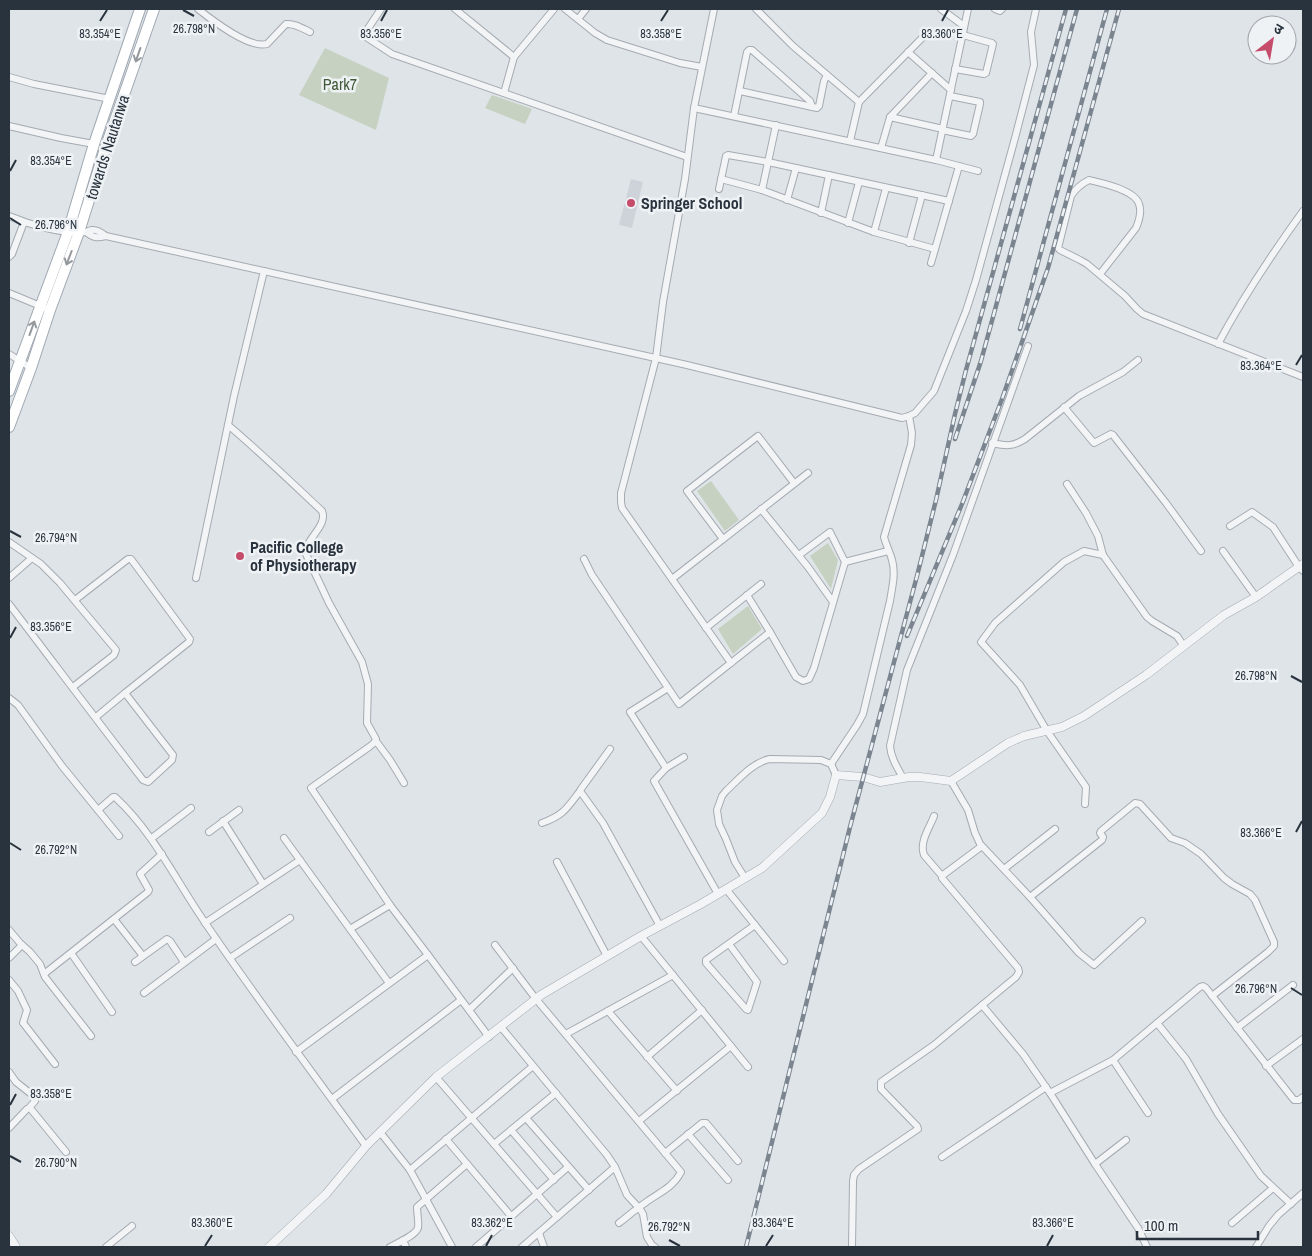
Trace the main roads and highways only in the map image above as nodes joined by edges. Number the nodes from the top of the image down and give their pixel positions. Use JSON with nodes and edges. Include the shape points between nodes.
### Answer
{"nodes":[{"id":1,"x":140,"y":9,"type":"edge"},
{"id":2,"x":154,"y":9,"type":"edge"},
{"id":3,"x":45,"y":308,"type":"junction"},
{"id":4,"x":9,"y":390,"type":"edge"},
{"id":5,"x":9,"y":426,"type":"edge"}],
"edges":[{"from":1,"to":3,"type":"main road","via":[[94,144]]},
{"from":2,"to":3,"type":"main road","name":"towards Nautanwa","one_way":true,"via":[[106,146],[82,232]]},
{"from":4,"to":3,"type":"main road","one_way":true},
{"from":3,"to":5,"type":"main road","name":"towards Nautanwa","via":[[31,368]]}]}
